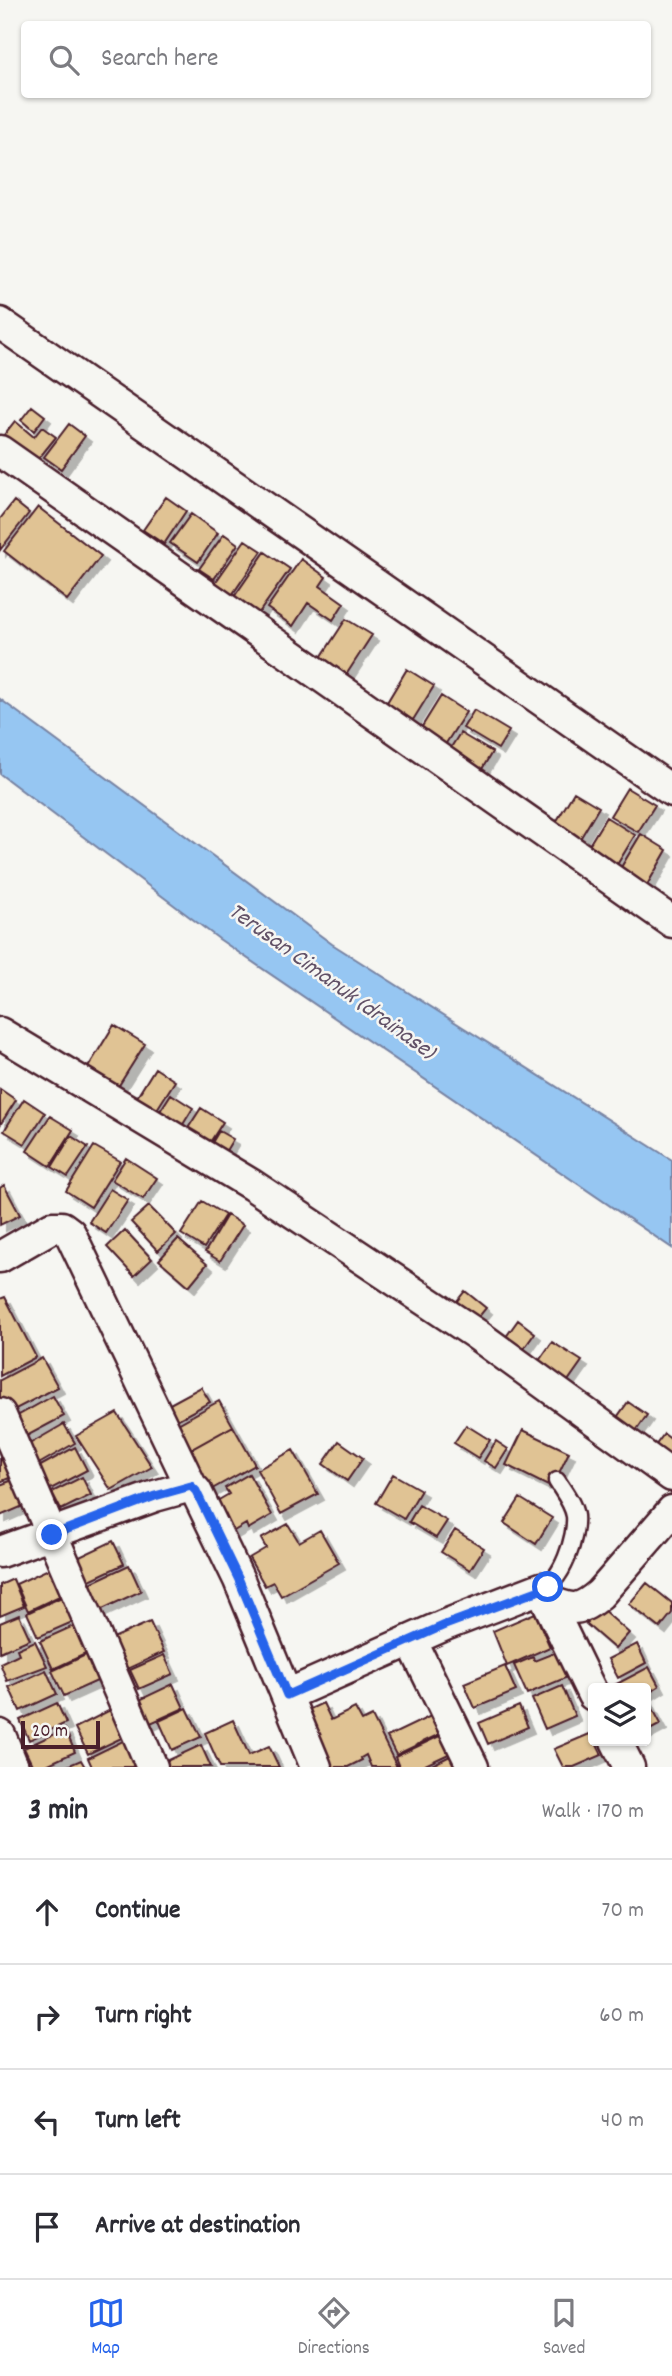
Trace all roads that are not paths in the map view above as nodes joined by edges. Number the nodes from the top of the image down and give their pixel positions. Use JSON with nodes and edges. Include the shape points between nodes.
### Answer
{"nodes":[{"id":1,"x":0,"y":323,"type":"edge"},
{"id":2,"x":0,"y":451,"type":"edge"},
{"id":3,"x":672,"y":790,"type":"edge"},
{"id":4,"x":672,"y":922,"type":"edge"},
{"id":5,"x":0,"y":1033,"type":"edge"},
{"id":6,"x":0,"y":1257,"type":"edge"},
{"id":7,"x":0,"y":1414,"type":"edge"},
{"id":8,"x":672,"y":1476,"type":"edge"},
{"id":9,"x":557,"y":1480,"type":"dead end"},
{"id":10,"x":191,"y":1486,"type":"junction"},
{"id":11,"x":672,"y":1511,"type":"edge"},
{"id":12,"x":52,"y":1535,"type":"junction"},
{"id":13,"x":0,"y":1552,"type":"edge"},
{"id":14,"x":546,"y":1591,"type":"junction"},
{"id":15,"x":411,"y":1640,"type":"junction"},
{"id":16,"x":588,"y":1684,"type":"edge"},
{"id":17,"x":287,"y":1695,"type":"junction"},
{"id":18,"x":618,"y":1746,"type":"edge"},
{"id":19,"x":152,"y":1767,"type":"edge"},
{"id":20,"x":316,"y":1767,"type":"edge"},
{"id":21,"x":473,"y":1767,"type":"edge"},
{"id":22,"x":628,"y":1767,"type":"edge"}],
"edges":[{"from":1,"to":3,"type":"street"},
{"from":2,"to":4,"type":"street"},
{"from":5,"to":8,"type":"street","via":[[252,1185],[476,1334]]},
{"from":6,"to":10,"type":"street","via":[[52,1227],[70,1233]]},
{"from":7,"to":12,"type":"street"},
{"from":9,"to":14,"type":"lane","via":[[575,1515],[574,1534]]},
{"from":10,"to":12,"type":"street"},
{"from":10,"to":17,"type":"street","via":[[239,1580]]},
{"from":11,"to":14,"type":"street","via":[[593,1599],[567,1609]]},
{"from":12,"to":13,"type":"street"},
{"from":12,"to":19,"type":"street"},
{"from":14,"to":15,"type":"street"},
{"from":14,"to":16,"type":"street"},
{"from":15,"to":17,"type":"street"},
{"from":15,"to":21,"type":"street"},
{"from":17,"to":20,"type":"street"},
{"from":18,"to":22,"type":"street"}]}
